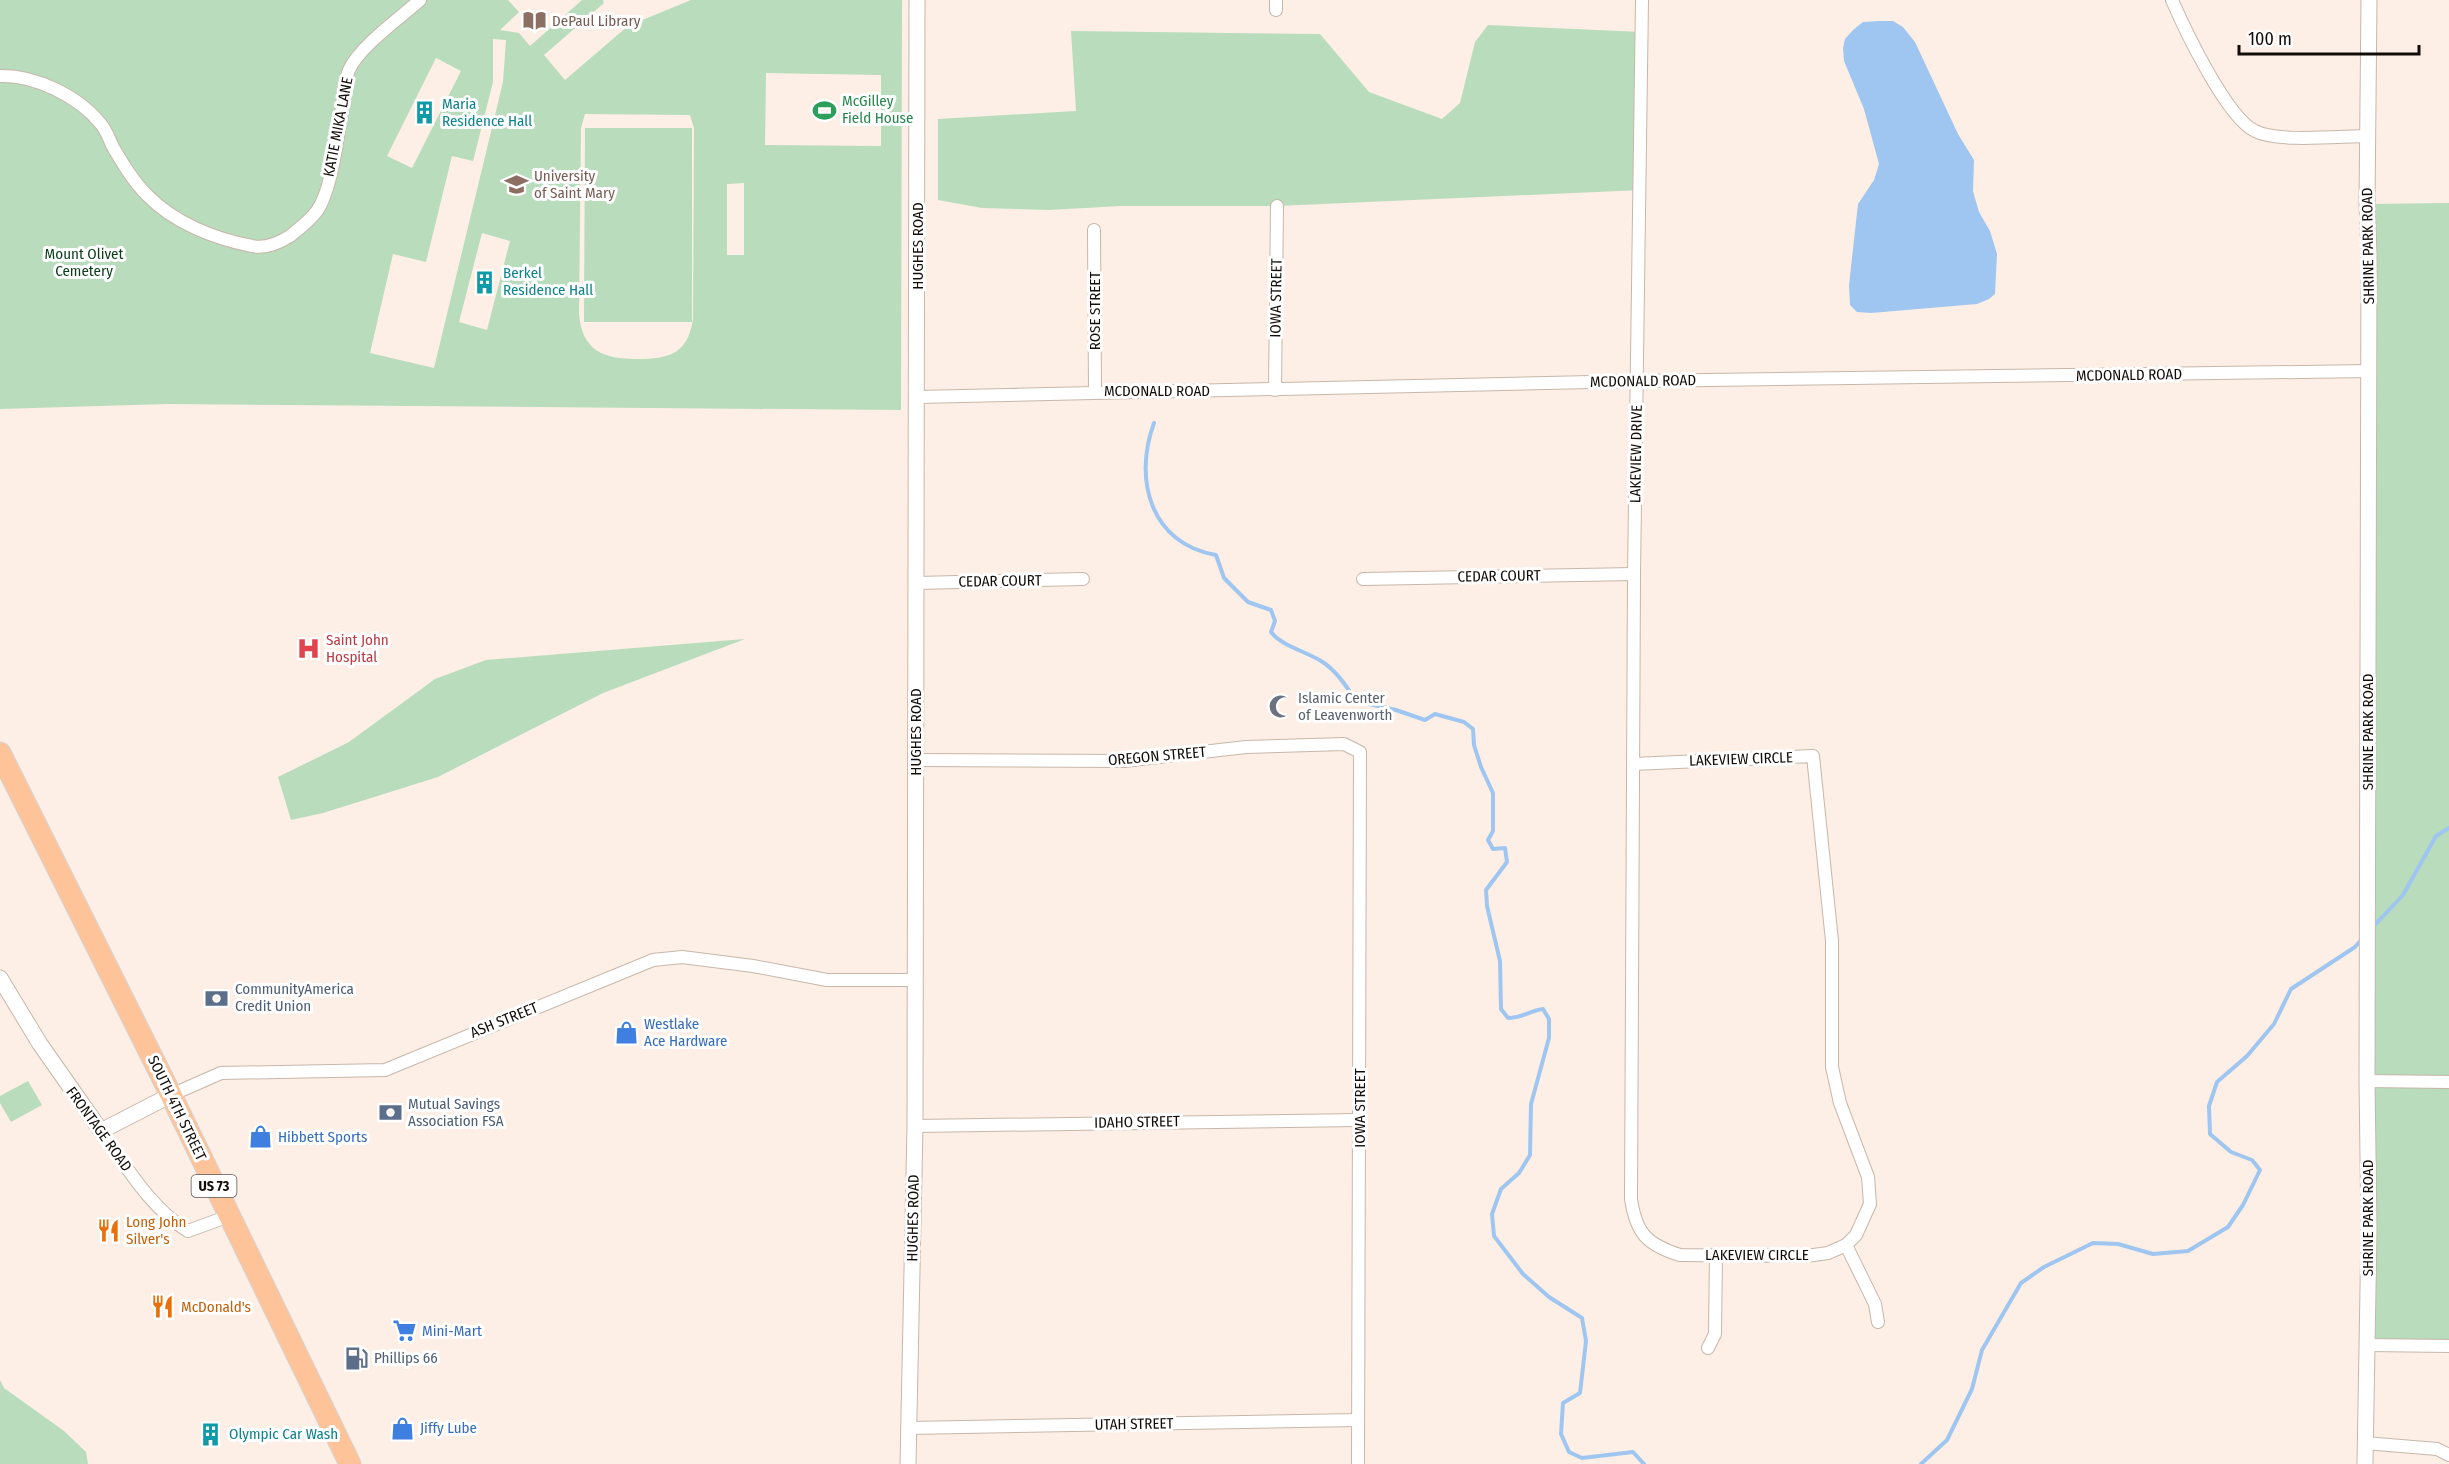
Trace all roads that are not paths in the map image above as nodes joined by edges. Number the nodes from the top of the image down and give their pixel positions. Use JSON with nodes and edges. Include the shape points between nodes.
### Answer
{"nodes":[{"id":1,"x":420,"y":0,"type":"edge"},
{"id":2,"x":917,"y":0,"type":"edge"},
{"id":3,"x":1642,"y":0,"type":"edge"},
{"id":4,"x":2172,"y":0,"type":"edge"},
{"id":5,"x":2370,"y":0,"type":"edge"},
{"id":6,"x":0,"y":76,"type":"edge"},
{"id":7,"x":2369,"y":136,"type":"junction"},
{"id":8,"x":1277,"y":206,"type":"dead end"},
{"id":9,"x":1094,"y":230,"type":"dead end"},
{"id":10,"x":2369,"y":371,"type":"junction"},
{"id":11,"x":1636,"y":381,"type":"junction"},
{"id":12,"x":1275,"y":390,"type":"junction"},
{"id":13,"x":1095,"y":392,"type":"junction"},
{"id":14,"x":918,"y":397,"type":"junction"},
{"id":15,"x":1634,"y":574,"type":"junction"},
{"id":16,"x":1083,"y":579,"type":"dead end"},
{"id":17,"x":1363,"y":579,"type":"dead end"},
{"id":18,"x":916,"y":584,"type":"junction"},
{"id":19,"x":1360,"y":752,"type":"joint"},
{"id":20,"x":0,"y":753,"type":"edge"},
{"id":21,"x":916,"y":760,"type":"junction"},
{"id":22,"x":1633,"y":764,"type":"junction"},
{"id":23,"x":0,"y":978,"type":"edge"},
{"id":24,"x":915,"y":980,"type":"junction"},
{"id":25,"x":2367,"y":1081,"type":"junction"},
{"id":26,"x":2449,"y":1082,"type":"edge"},
{"id":27,"x":171,"y":1095,"type":"junction"},
{"id":28,"x":1360,"y":1120,"type":"junction"},
{"id":29,"x":915,"y":1126,"type":"junction"},
{"id":30,"x":102,"y":1131,"type":"junction"},
{"id":31,"x":229,"y":1216,"type":"junction"},
{"id":32,"x":1846,"y":1245,"type":"junction"},
{"id":33,"x":1716,"y":1255,"type":"junction"},
{"id":34,"x":1878,"y":1322,"type":"dead end"},
{"id":35,"x":2367,"y":1345,"type":"junction"},
{"id":36,"x":2449,"y":1346,"type":"edge"},
{"id":37,"x":1708,"y":1348,"type":"dead end"},
{"id":38,"x":1358,"y":1420,"type":"junction"},
{"id":39,"x":909,"y":1428,"type":"junction"},
{"id":40,"x":2365,"y":1443,"type":"junction"},
{"id":41,"x":2449,"y":1455,"type":"edge"},
{"id":42,"x":350,"y":1464,"type":"edge"},
{"id":43,"x":908,"y":1464,"type":"edge"},
{"id":44,"x":1358,"y":1464,"type":"edge"},
{"id":45,"x":2365,"y":1464,"type":"edge"}],
"edges":[{"from":1,"to":6,"type":"street","name":"KATIE MIKA LANE","via":[[357,57],[349,70],[330,175],[317,210],[297,231],[278,243],[255,247],[216,237],[179,220],[148,196],[126,169],[100,123],[75,100],[34,81]]},
{"from":2,"to":14,"type":"street","name":"HUGHES ROAD"},
{"from":3,"to":11,"type":"street","name":"LAKEVIEW DRIVE"},
{"from":4,"to":7,"type":"street","via":[[2236,116],[2255,131],[2283,137]]},
{"from":5,"to":7,"type":"street","name":"SHRINE PARK ROAD"},
{"from":7,"to":10,"type":"street","name":"SHRINE PARK ROAD"},
{"from":8,"to":12,"type":"street","name":"IOWA STREET"},
{"from":9,"to":13,"type":"street","name":"ROSE STREET"},
{"from":10,"to":11,"type":"street","name":"MCDONALD ROAD"},
{"from":10,"to":25,"type":"street","name":"SHRINE PARK ROAD"},
{"from":11,"to":12,"type":"street","name":"MCDONALD ROAD"},
{"from":11,"to":15,"type":"street","name":"LAKEVIEW DRIVE"},
{"from":12,"to":13,"type":"street","name":"MCDONALD ROAD"},
{"from":13,"to":14,"type":"street","name":"MCDONALD ROAD"},
{"from":14,"to":18,"type":"street","name":"HUGHES ROAD"},
{"from":15,"to":17,"type":"street","name":"CEDAR COURT"},
{"from":15,"to":22,"type":"street","name":"LAKEVIEW DRIVE"},
{"from":16,"to":18,"type":"street","name":"CEDAR COURT"},
{"from":18,"to":21,"type":"street","name":"HUGHES ROAD"},
{"from":19,"to":21,"type":"street","name":"OREGON STREET","via":[[1344,744],[1246,747],[1124,761]]},
{"from":19,"to":28,"type":"street","name":"IOWA STREET"},
{"from":20,"to":27,"type":"highway","name":"SOUTH 4TH STREET","number":"US 73"},
{"from":21,"to":24,"type":"street","name":"HUGHES ROAD"},
{"from":22,"to":32,"type":"street","name":"LAKEVIEW CIRCLE","via":[[1813,756],[1832,941],[1832,1067],[1840,1103],[1868,1177],[1870,1204],[1856,1235]]},
{"from":22,"to":33,"type":"street","name":"LAKEVIEW CIRCLE","via":[[1634,1219],[1643,1236],[1660,1249],[1680,1255]]},
{"from":23,"to":30,"type":"street","name":"FRONTAGE ROAD","via":[[40,1044]]},
{"from":24,"to":27,"type":"street","name":"ASH STREET","via":[[827,980],[682,957],[653,960],[385,1070],[221,1073]]},
{"from":24,"to":29,"type":"street","name":"HUGHES ROAD"},
{"from":25,"to":26,"type":"street"},
{"from":25,"to":35,"type":"street","name":"SHRINE PARK ROAD"},
{"from":27,"to":30,"type":"street","name":"ASH STREET"},
{"from":27,"to":31,"type":"highway","name":"SOUTH 4TH STREET","number":"US 73"},
{"from":28,"to":29,"type":"street","name":"IDAHO STREET"},
{"from":28,"to":38,"type":"street","name":"IOWA STREET"},
{"from":29,"to":39,"type":"street","name":"HUGHES ROAD"},
{"from":30,"to":31,"type":"street","name":"FRONTAGE ROAD","via":[[172,1222],[188,1231]]},
{"from":31,"to":42,"type":"highway","name":"SOUTH 4TH STREET","number":"US 73"},
{"from":32,"to":33,"type":"street","name":"LAKEVIEW CIRCLE","via":[[1806,1256]]},
{"from":32,"to":34,"type":"street","via":[[1875,1304]]},
{"from":33,"to":37,"type":"street","via":[[1715,1334]]},
{"from":35,"to":36,"type":"street"},
{"from":35,"to":40,"type":"street","name":"SHRINE PARK ROAD"},
{"from":38,"to":39,"type":"street","name":"UTAH STREET"},
{"from":38,"to":44,"type":"street","name":"IOWA STREET"},
{"from":39,"to":43,"type":"street","name":"HUGHES ROAD"},
{"from":40,"to":41,"type":"street","via":[[2438,1449]]},
{"from":40,"to":45,"type":"street","name":"SHRINE PARK ROAD"}]}
